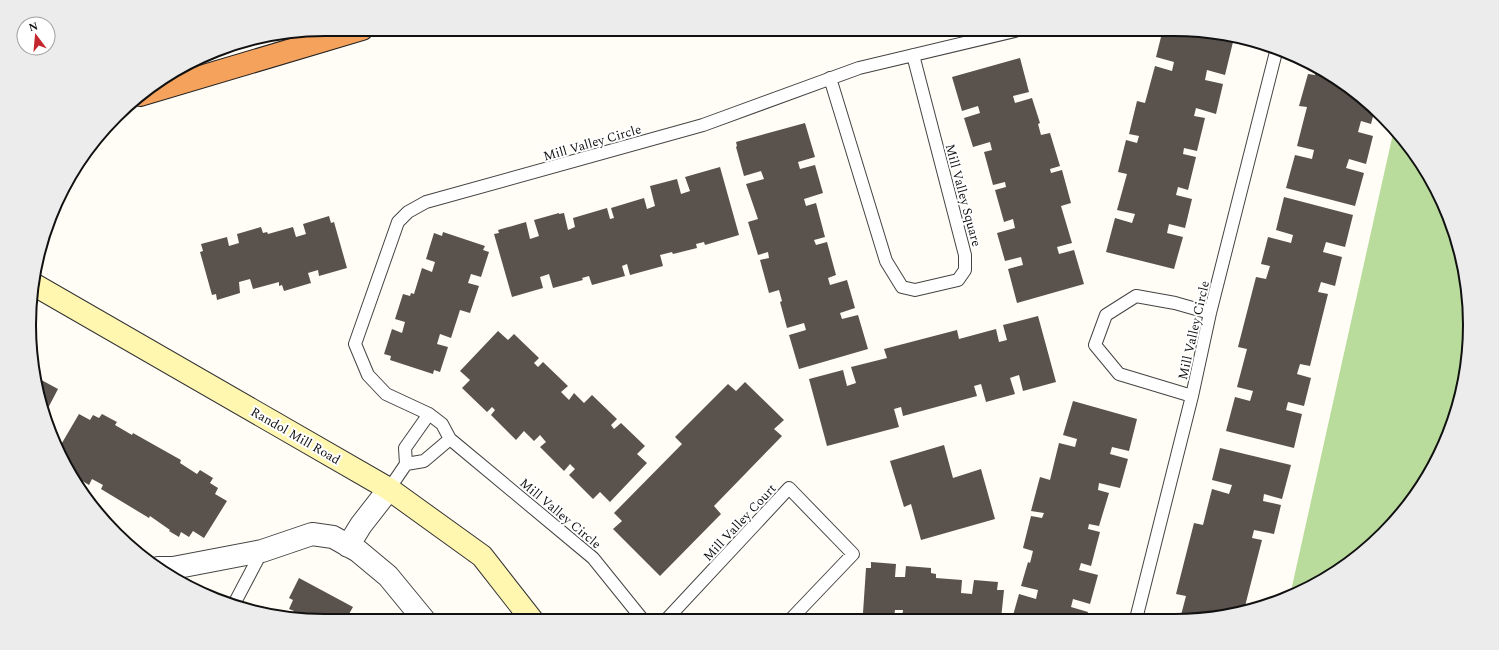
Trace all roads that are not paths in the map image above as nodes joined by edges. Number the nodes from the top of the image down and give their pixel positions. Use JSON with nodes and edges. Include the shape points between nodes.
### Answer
{"nodes":[{"id":1,"x":338,"y":36,"type":"edge"},
{"id":2,"x":994,"y":36,"type":"edge"},
{"id":3,"x":1275,"y":54,"type":"edge"},
{"id":4,"x":913,"y":55,"type":"junction"},
{"id":5,"x":830,"y":78,"type":"junction"},
{"id":6,"x":157,"y":90,"type":"edge"},
{"id":7,"x":38,"y":287,"type":"edge"},
{"id":8,"x":1210,"y":313,"type":"junction"},
{"id":9,"x":1192,"y":396,"type":"junction"},
{"id":10,"x":429,"y":414,"type":"junction"},
{"id":11,"x":450,"y":438,"type":"junction"},
{"id":12,"x":406,"y":464,"type":"junction"},
{"id":13,"x":389,"y":490,"type":"junction"},
{"id":14,"x":348,"y":546,"type":"junction"},
{"id":15,"x":262,"y":551,"type":"junction"},
{"id":16,"x":169,"y":568,"type":"edge"},
{"id":17,"x":235,"y":600,"type":"edge"},
{"id":18,"x":419,"y":614,"type":"edge"},
{"id":19,"x":527,"y":614,"type":"edge"},
{"id":20,"x":638,"y":614,"type":"edge"},
{"id":21,"x":672,"y":614,"type":"edge"},
{"id":22,"x":796,"y":614,"type":"edge"},
{"id":23,"x":1137,"y":614,"type":"edge"}],
"edges":[{"from":1,"to":6,"type":"highway"},
{"from":2,"to":4,"type":"lane","name":"Mill Valley Circle"},
{"from":3,"to":8,"type":"lane","name":"Mill Valley Circle"},
{"from":4,"to":5,"type":"lane","name":"Mill Valley Circle"},
{"from":4,"to":5,"type":"lane","name":"Mill Valley Square","via":[[965,255],[965,270],[958,280],[915,290],[902,287],[886,261]]},
{"from":5,"to":10,"type":"lane","name":"Mill Valley Circle","via":[[703,125],[426,202],[408,212],[398,222],[355,344],[368,375],[386,394]]},
{"from":7,"to":13,"type":"street","name":"Randol Mill Road"},
{"from":8,"to":9,"type":"lane","name":"Mill Valley Circle"},
{"from":8,"to":9,"type":"lane","via":[[1136,296],[1106,315],[1095,345],[1119,374]]},
{"from":9,"to":23,"type":"lane","name":"Mill Valley Circle"},
{"from":10,"to":11,"type":"lane","name":"Mill Valley Circle","via":[[442,424]]},
{"from":10,"to":12,"type":"lane","via":[[405,448]]},
{"from":11,"to":12,"type":"lane","via":[[424,461]]},
{"from":11,"to":20,"type":"lane","name":"Mill Valley Circle","via":[[593,558]]},
{"from":12,"to":13,"type":"lane"},
{"from":13,"to":14,"type":"street"},
{"from":13,"to":19,"type":"street","name":"Randol Mill Road","via":[[482,556]]},
{"from":14,"to":15,"type":"street","via":[[333,537],[312,534]]},
{"from":14,"to":18,"type":"street","via":[[388,576]]},
{"from":15,"to":16,"type":"street"},
{"from":15,"to":17,"type":"lane"},
{"from":21,"to":22,"type":"lane","name":"Mill Valley Court","via":[[789,488],[853,554]]}]}
